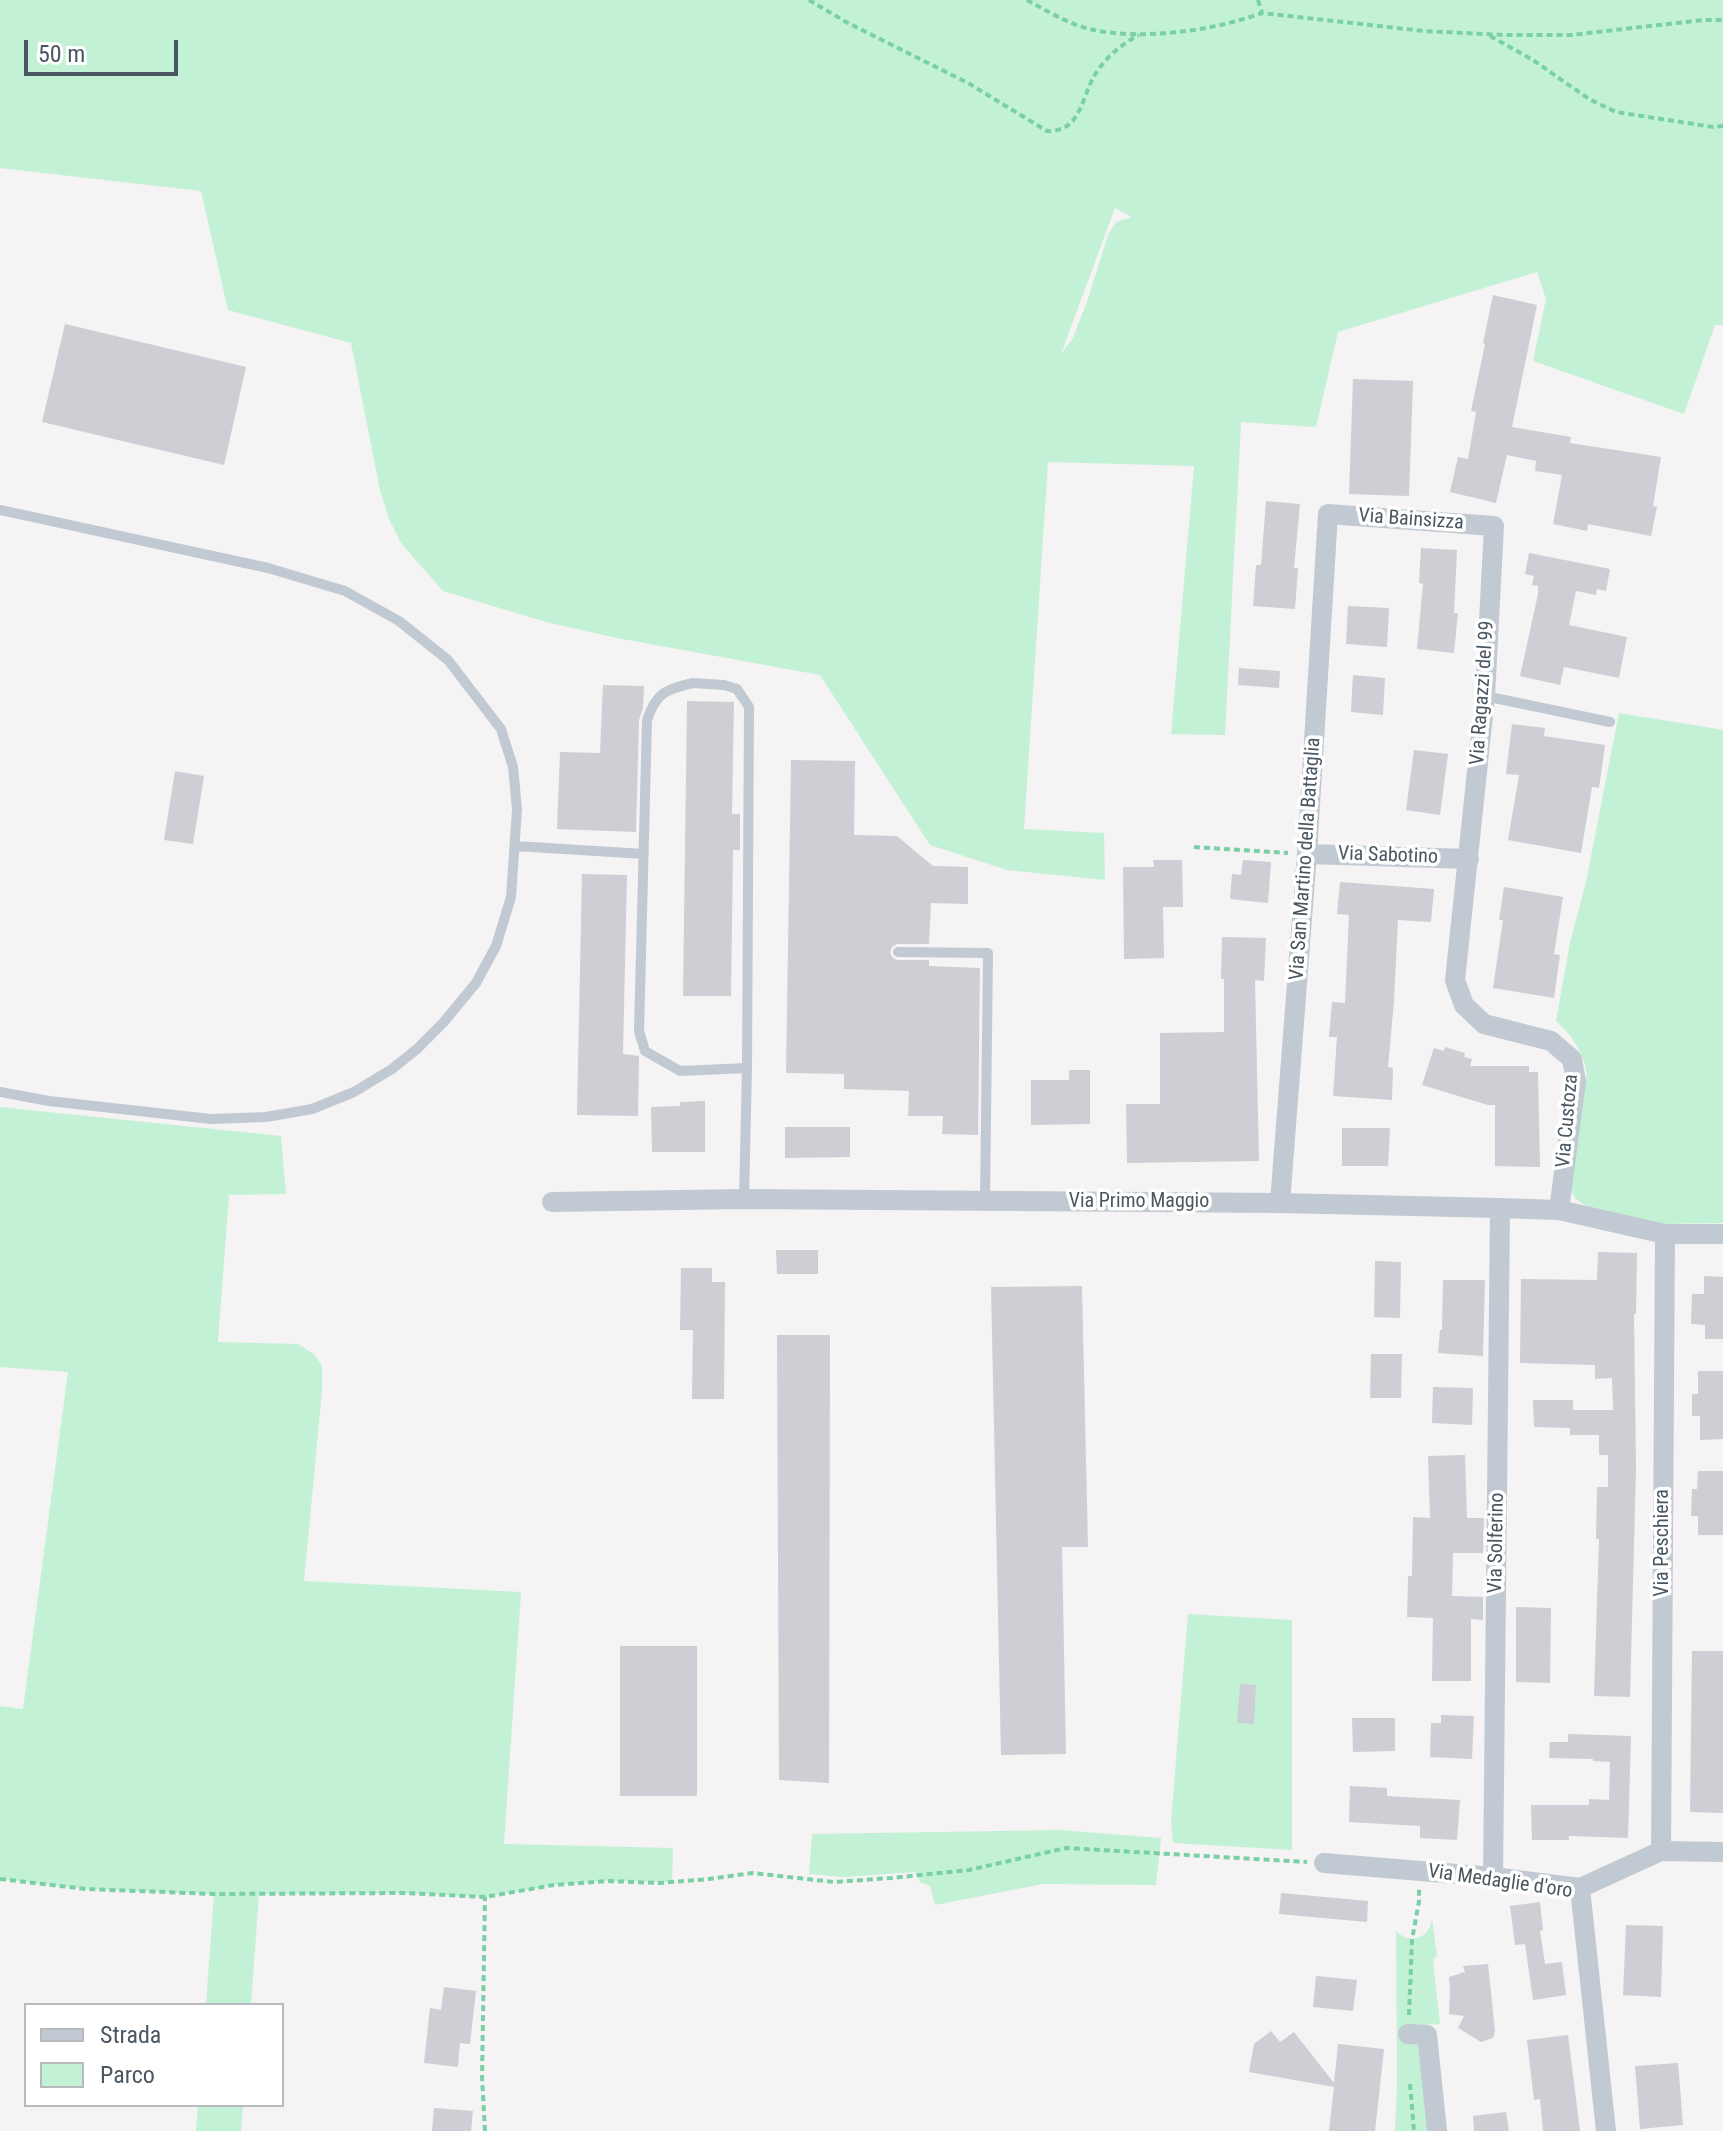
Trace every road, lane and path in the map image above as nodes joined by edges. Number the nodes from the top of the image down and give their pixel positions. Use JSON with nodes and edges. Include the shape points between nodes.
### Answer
{"nodes":[{"id":1,"x":809,"y":0,"type":"edge"},
{"id":2,"x":1027,"y":0,"type":"edge"},
{"id":3,"x":1258,"y":0,"type":"edge"},
{"id":4,"x":1262,"y":13,"type":"junction"},
{"id":5,"x":1723,"y":20,"type":"edge"},
{"id":6,"x":1141,"y":34,"type":"junction"},
{"id":7,"x":1488,"y":34,"type":"junction"},
{"id":8,"x":1723,"y":126,"type":"edge"},
{"id":9,"x":0,"y":510,"type":"edge"},
{"id":10,"x":1328,"y":514,"type":"joint"},
{"id":11,"x":1494,"y":526,"type":"joint"},
{"id":12,"x":1485,"y":696,"type":"junction"},
{"id":13,"x":1610,"y":722,"type":"dead end"},
{"id":14,"x":515,"y":846,"type":"junction"},
{"id":15,"x":1194,"y":847,"type":"dead end"},
{"id":16,"x":644,"y":854,"type":"junction"},
{"id":17,"x":1307,"y":854,"type":"junction"},
{"id":18,"x":1469,"y":859,"type":"junction"},
{"id":19,"x":898,"y":952,"type":"dead end"},
{"id":20,"x":1551,"y":1041,"type":"joint"},
{"id":21,"x":747,"y":1068,"type":"junction"},
{"id":22,"x":0,"y":1092,"type":"edge"},
{"id":23,"x":744,"y":1199,"type":"junction"},
{"id":24,"x":985,"y":1201,"type":"junction"},
{"id":25,"x":552,"y":1202,"type":"dead end"},
{"id":26,"x":1280,"y":1203,"type":"junction"},
{"id":27,"x":1500,"y":1208,"type":"junction"},
{"id":28,"x":1559,"y":1210,"type":"junction"},
{"id":29,"x":1665,"y":1234,"type":"junction"},
{"id":30,"x":1723,"y":1234,"type":"edge"},
{"id":31,"x":1661,"y":1851,"type":"junction"},
{"id":32,"x":1723,"y":1852,"type":"edge"},
{"id":33,"x":1324,"y":1863,"type":"joint"},
{"id":34,"x":1418,"y":1871,"type":"junction"},
{"id":35,"x":1493,"y":1877,"type":"junction"},
{"id":36,"x":0,"y":1879,"type":"edge"},
{"id":37,"x":1580,"y":1888,"type":"junction"},
{"id":38,"x":485,"y":1897,"type":"junction"},
{"id":39,"x":1408,"y":2034,"type":"joint"},
{"id":40,"x":1409,"y":2077,"type":"dead end"},
{"id":41,"x":485,"y":2131,"type":"edge"},
{"id":42,"x":1414,"y":2131,"type":"edge"},
{"id":43,"x":1437,"y":2131,"type":"edge"},
{"id":44,"x":1606,"y":2131,"type":"edge"}],
"edges":[{"from":1,"to":6,"type":"path","via":[[1047,131],[1070,125],[1106,59]]},
{"from":2,"to":6,"type":"path","via":[[1090,29]]},
{"from":3,"to":4,"type":"path"},
{"from":4,"to":6,"type":"path","via":[[1205,27]]},
{"from":4,"to":7,"type":"path"},
{"from":5,"to":7,"type":"path","via":[[1571,35]]},
{"from":7,"to":8,"type":"path","via":[[1616,112]]},
{"from":9,"to":14,"type":"lane","via":[[268,568],[345,591],[399,621],[448,660],[501,729],[513,767]]},
{"from":10,"to":11,"type":"street","name":"Via Bainsizza"},
{"from":10,"to":17,"type":"street","name":"Via San Martino della Battaglia"},
{"from":11,"to":12,"type":"street","name":"Via Ragazzi del 99"},
{"from":12,"to":13,"type":"lane"},
{"from":12,"to":18,"type":"street","name":"Via Ragazzi del 99"},
{"from":14,"to":16,"type":"lane"},
{"from":14,"to":22,"type":"lane","via":[[511,897],[496,946],[476,983],[417,1049],[354,1092],[312,1109],[211,1119]]},
{"from":15,"to":17,"type":"path"},
{"from":16,"to":21,"type":"lane","via":[[639,1031],[645,1051],[680,1071]]},
{"from":16,"to":21,"type":"lane","via":[[647,720],[653,703],[668,689],[693,683],[737,689],[749,707]]},
{"from":17,"to":18,"type":"street","name":"Via Sabotino"},
{"from":17,"to":26,"type":"street","name":"Via San Martino della Battaglia"},
{"from":18,"to":20,"type":"street","name":"Via Ragazzi del 99","via":[[1455,980],[1464,1005],[1484,1024]]},
{"from":19,"to":24,"type":"lane","via":[[988,953]]},
{"from":20,"to":28,"type":"street","name":"Via Custoza","via":[[1572,1059],[1576,1081]]},
{"from":21,"to":23,"type":"lane"},
{"from":23,"to":24,"type":"street","name":"Via Primo Maggio"},
{"from":23,"to":25,"type":"street","name":"Via Primo Maggio"},
{"from":24,"to":26,"type":"street","name":"Via Primo Maggio"},
{"from":26,"to":27,"type":"street","name":"Via Primo Maggio"},
{"from":27,"to":28,"type":"street","name":"Via Primo Maggio"},
{"from":27,"to":35,"type":"street","name":"Via Solferino"},
{"from":28,"to":29,"type":"street","name":"Via Primo Maggio"},
{"from":29,"to":30,"type":"street","name":"Via Primo Maggio"},
{"from":29,"to":31,"type":"street","name":"Via Peschiera"},
{"from":31,"to":32,"type":"street"},
{"from":31,"to":37,"type":"street"},
{"from":33,"to":34,"type":"street","name":"Via Medaglie d'oro"},
{"from":33,"to":38,"type":"path","via":[[1066,1848],[969,1870],[891,1878],[834,1882],[752,1873],[660,1883],[554,1885]]},
{"from":34,"to":35,"type":"street","name":"Via Medaglie d'oro"},
{"from":34,"to":39,"type":"path"},
{"from":35,"to":37,"type":"street","name":"Via Medaglie d'oro"},
{"from":36,"to":38,"type":"path","via":[[100,1890]]},
{"from":37,"to":44,"type":"street","name":"Via Medaglie d'oro"},
{"from":38,"to":41,"type":"path"},
{"from":39,"to":43,"type":"street","via":[[1427,2035]]},
{"from":40,"to":42,"type":"path"}]}
